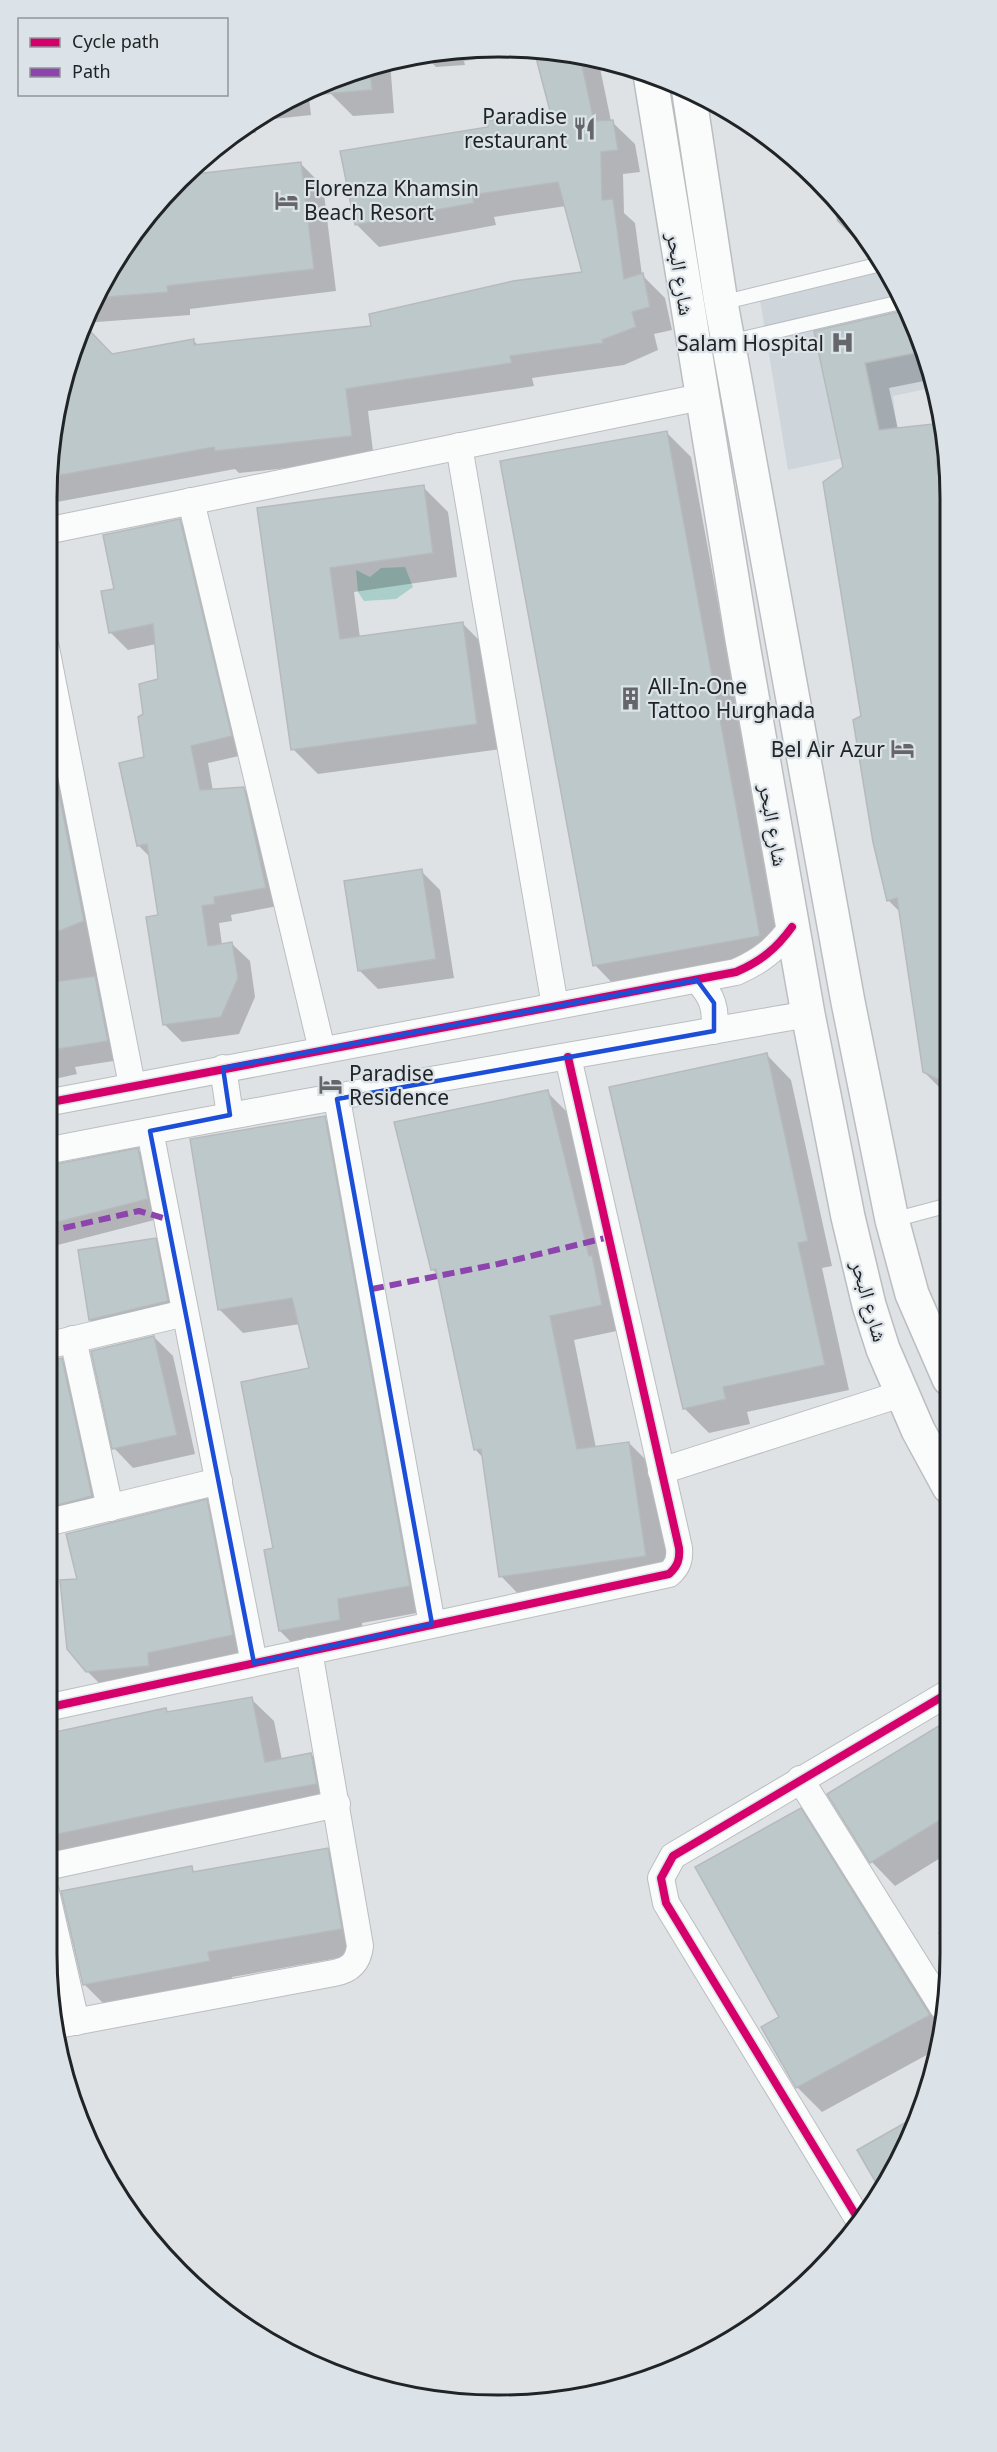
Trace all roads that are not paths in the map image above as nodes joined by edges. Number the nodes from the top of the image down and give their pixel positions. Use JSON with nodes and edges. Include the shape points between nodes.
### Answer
{"nodes":[{"id":1,"x":652,"y":85,"type":"edge"},
{"id":2,"x":690,"y":101,"type":"edge"},
{"id":3,"x":874,"y":266,"type":"edge"},
{"id":4,"x":721,"y":303,"type":"junction"},
{"id":5,"x":894,"y":304,"type":"edge"},
{"id":6,"x":729,"y":342,"type":"junction"},
{"id":7,"x":701,"y":397,"type":"junction"},
{"id":8,"x":459,"y":446,"type":"junction"},
{"id":9,"x":191,"y":501,"type":"junction"},
{"id":10,"x":57,"y":529,"type":"edge"},
{"id":11,"x":57,"y":704,"type":"edge"},
{"id":12,"x":792,"y":927,"type":"junction"},
{"id":13,"x":697,"y":980,"type":"junction"},
{"id":14,"x":555,"y":1006,"type":"junction"},
{"id":15,"x":808,"y":1014,"type":"junction"},
{"id":16,"x":714,"y":1031,"type":"junction"},
{"id":17,"x":322,"y":1050,"type":"junction"},
{"id":18,"x":568,"y":1058,"type":"junction"},
{"id":19,"x":223,"y":1068,"type":"junction"},
{"id":20,"x":132,"y":1085,"type":"junction"},
{"id":21,"x":337,"y":1099,"type":"junction"},
{"id":22,"x":57,"y":1101,"type":"edge"},
{"id":23,"x":230,"y":1115,"type":"junction"},
{"id":24,"x":150,"y":1131,"type":"junction"},
{"id":25,"x":57,"y":1149,"type":"edge"},
{"id":26,"x":940,"y":1207,"type":"edge"},
{"id":27,"x":892,"y":1220,"type":"junction"},
{"id":28,"x":185,"y":1313,"type":"junction"},
{"id":29,"x":74,"y":1339,"type":"junction"},
{"id":30,"x":57,"y":1343,"type":"edge"},
{"id":31,"x":940,"y":1358,"type":"edge"},
{"id":32,"x":901,"y":1394,"type":"junction"},
{"id":33,"x":940,"y":1470,"type":"edge"},
{"id":34,"x":661,"y":1471,"type":"junction"},
{"id":35,"x":219,"y":1482,"type":"junction"},
{"id":36,"x":110,"y":1508,"type":"junction"},
{"id":37,"x":57,"y":1520,"type":"edge"},
{"id":38,"x":432,"y":1624,"type":"junction"},
{"id":39,"x":309,"y":1651,"type":"junction"},
{"id":40,"x":254,"y":1663,"type":"junction"},
{"id":41,"x":940,"y":1698,"type":"edge"},
{"id":42,"x":57,"y":1706,"type":"edge"},
{"id":43,"x":800,"y":1779,"type":"junction"},
{"id":44,"x":337,"y":1804,"type":"junction"},
{"id":45,"x":57,"y":1865,"type":"edge"},
{"id":46,"x":57,"y":1963,"type":"edge"},
{"id":47,"x":937,"y":1998,"type":"edge"},
{"id":48,"x":67,"y":2024,"type":"edge"},
{"id":49,"x":855,"y":2214,"type":"edge"}],
"edges":[{"from":1,"to":7,"type":"main road","name":"شارع البحر"},
{"from":2,"to":4,"type":"main road","name":"شارع البحر"},
{"from":3,"to":4,"type":"lane"},
{"from":4,"to":6,"type":"main road","name":"شارع البحر"},
{"from":5,"to":6,"type":"lane"},
{"from":6,"to":27,"type":"main road","name":"شارع البحر","via":[[848,1002]]},
{"from":7,"to":8,"type":"street"},
{"from":7,"to":12,"type":"main road","name":"شارع البحر"},
{"from":8,"to":9,"type":"street"},
{"from":8,"to":14,"type":"street"},
{"from":9,"to":10,"type":"street"},
{"from":9,"to":17,"type":"street"},
{"from":11,"to":20,"type":"street"},
{"from":12,"to":13,"type":"street","via":[[759,962],[736,972]]},
{"from":12,"to":15,"type":"main road","name":"شارع البحر"},
{"from":13,"to":14,"type":"street"},
{"from":13,"to":16,"type":"street","via":[[714,1003]]},
{"from":14,"to":17,"type":"street"},
{"from":15,"to":16,"type":"street"},
{"from":15,"to":32,"type":"main road","name":"شارع البحر","via":[[863,1283]]},
{"from":16,"to":18,"type":"street"},
{"from":17,"to":19,"type":"street"},
{"from":18,"to":21,"type":"street"},
{"from":18,"to":34,"type":"street"},
{"from":19,"to":20,"type":"street"},
{"from":19,"to":23,"type":"street"},
{"from":20,"to":22,"type":"street"},
{"from":21,"to":23,"type":"street"},
{"from":21,"to":38,"type":"street"},
{"from":23,"to":24,"type":"street"},
{"from":24,"to":25,"type":"street"},
{"from":24,"to":28,"type":"street"},
{"from":26,"to":27,"type":"lane"},
{"from":27,"to":31,"type":"main road","name":"شارع البحر","via":[[912,1294]]},
{"from":28,"to":29,"type":"street"},
{"from":28,"to":35,"type":"street"},
{"from":29,"to":30,"type":"street"},
{"from":29,"to":36,"type":"street"},
{"from":32,"to":33,"type":"main road","name":"شارع البحر"},
{"from":32,"to":34,"type":"street"},
{"from":34,"to":38,"type":"street","via":[[680,1556],[669,1574]]},
{"from":35,"to":36,"type":"street"},
{"from":35,"to":40,"type":"street"},
{"from":36,"to":37,"type":"street"},
{"from":38,"to":39,"type":"street"},
{"from":39,"to":40,"type":"street"},
{"from":39,"to":44,"type":"street"},
{"from":40,"to":42,"type":"street"},
{"from":41,"to":43,"type":"street"},
{"from":43,"to":47,"type":"street"},
{"from":43,"to":49,"type":"street","via":[[673,1856],[661,1878],[662,1890],[674,1916]]},
{"from":44,"to":45,"type":"street"},
{"from":44,"to":48,"type":"street","via":[[360,1946],[354,1964],[345,1971]]},
{"from":46,"to":48,"type":"street"}]}
